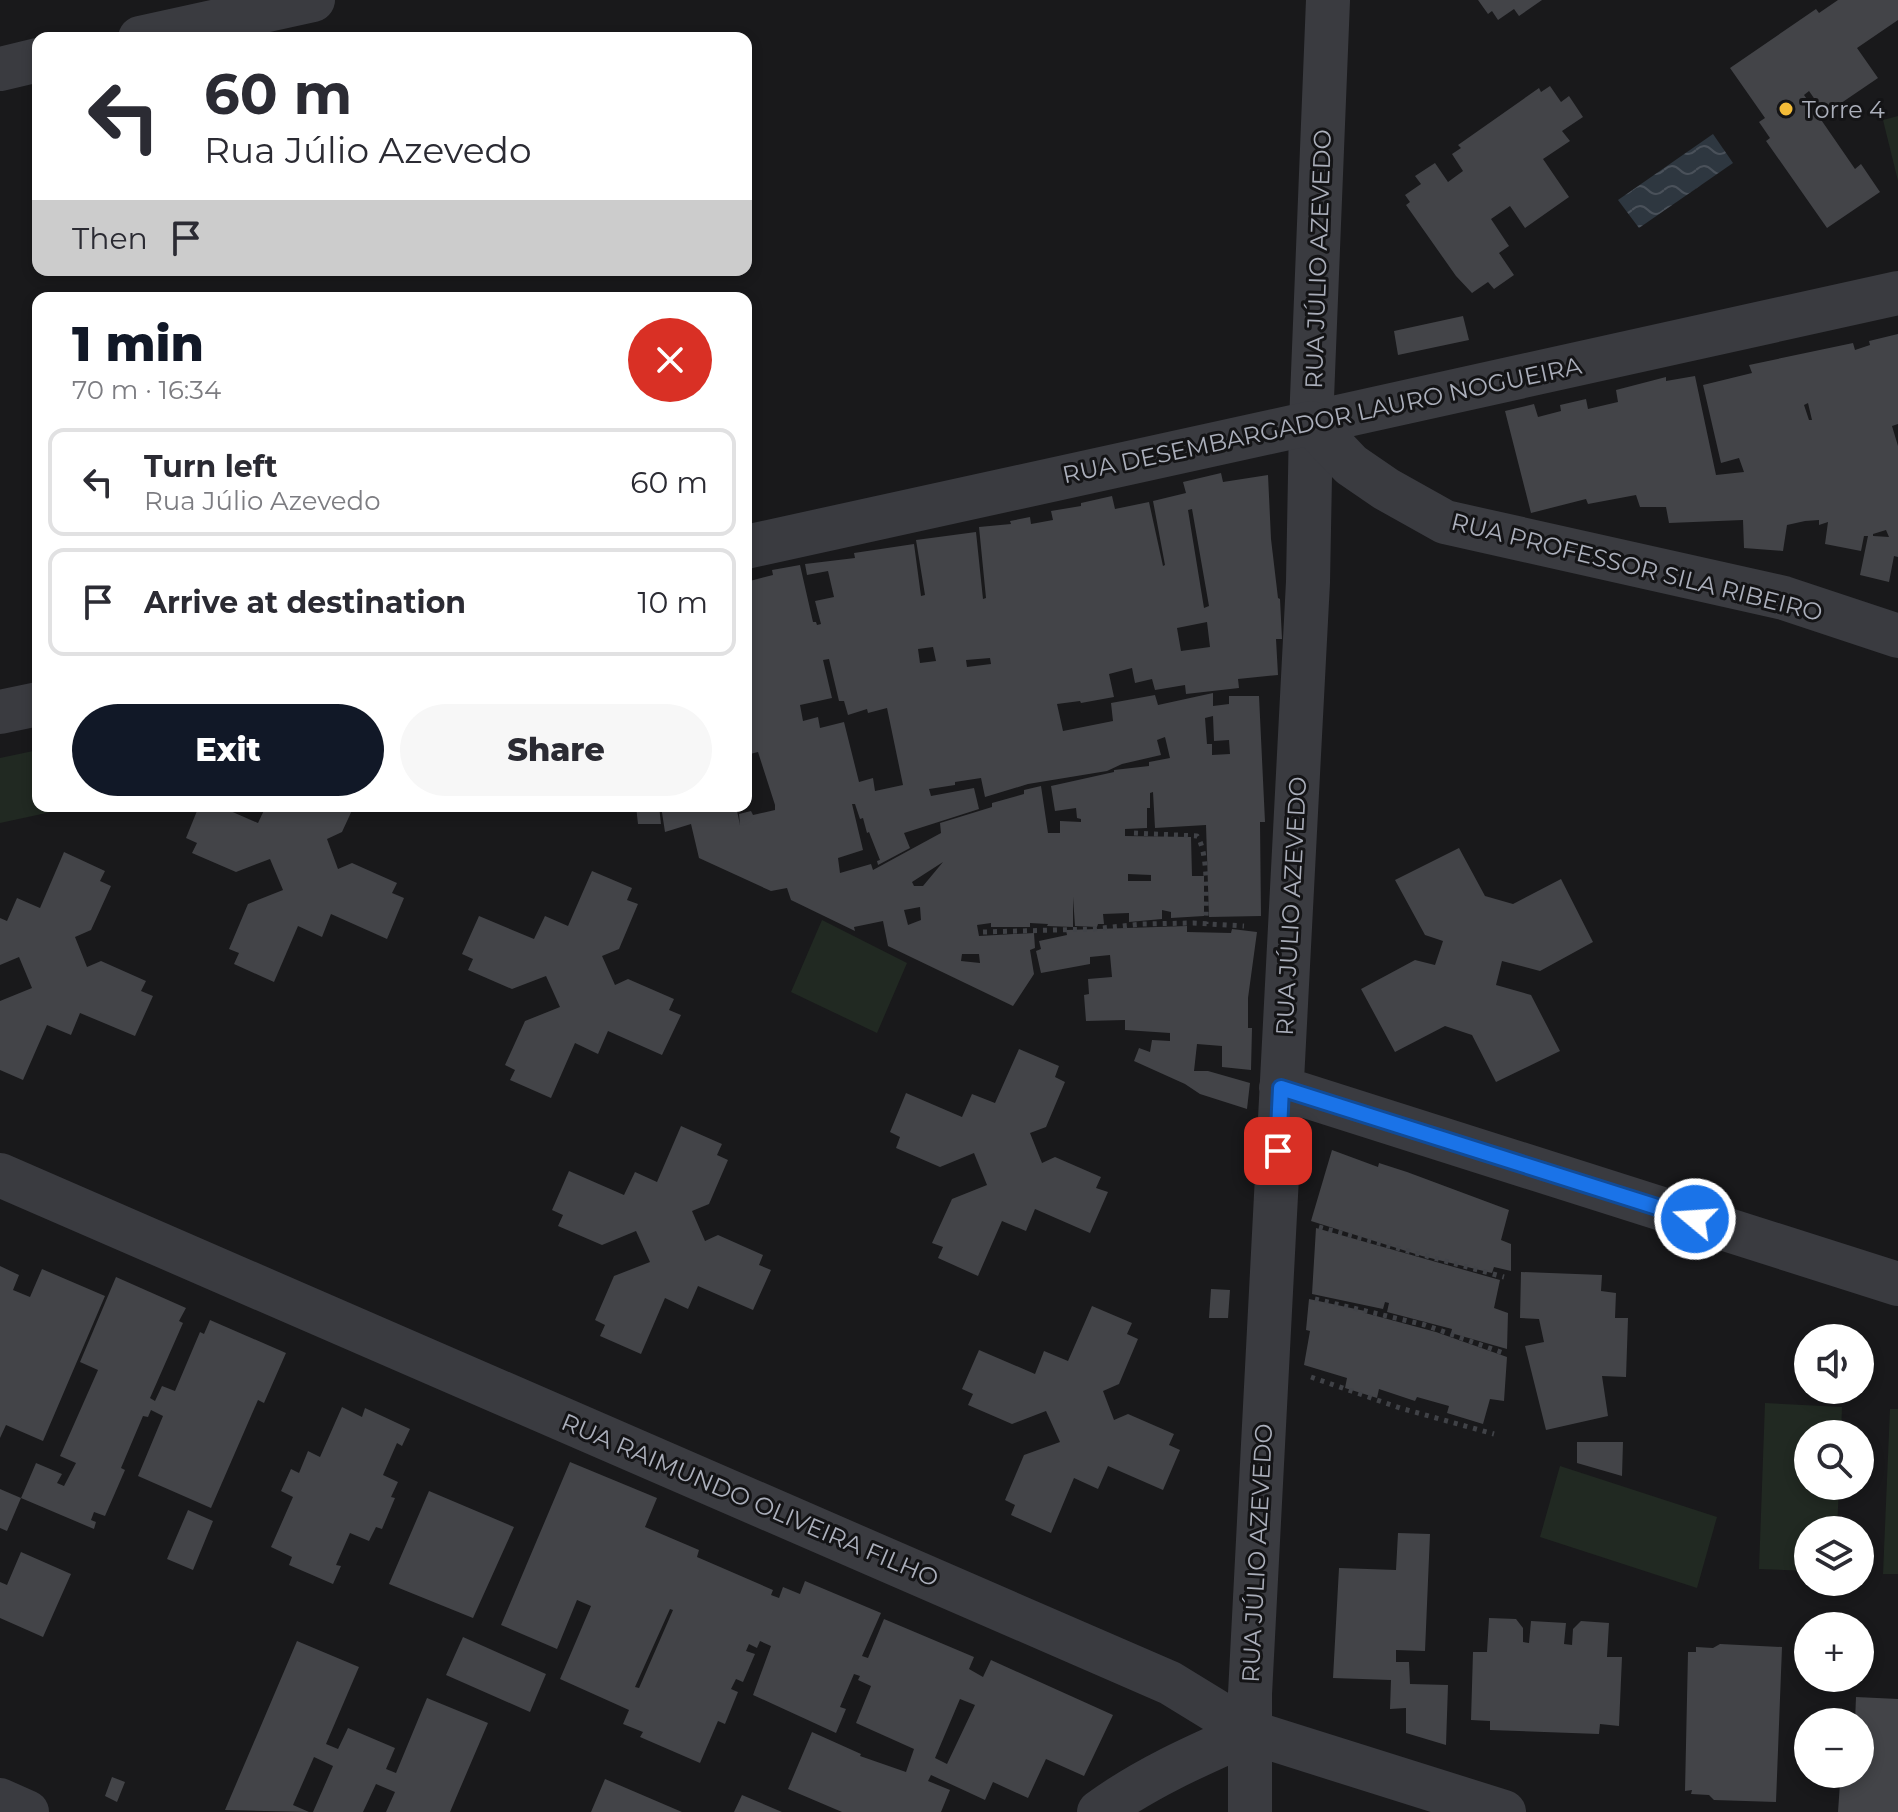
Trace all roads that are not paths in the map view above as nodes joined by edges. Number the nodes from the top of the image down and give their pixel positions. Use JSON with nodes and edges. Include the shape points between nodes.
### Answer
{"nodes":[{"id":1,"x":313,"y":0,"type":"edge"},
{"id":2,"x":1328,"y":0,"type":"edge"},
{"id":3,"x":167,"y":32,"type":"edge"},
{"id":4,"x":32,"y":61,"type":"edge"},
{"id":5,"x":0,"y":69,"type":"edge"},
{"id":6,"x":1898,"y":293,"type":"edge"},
{"id":7,"x":1311,"y":423,"type":"junction"},
{"id":8,"x":752,"y":546,"type":"edge"},
{"id":9,"x":1898,"y":636,"type":"edge"},
{"id":10,"x":32,"y":705,"type":"edge"},
{"id":11,"x":0,"y":712,"type":"edge"},
{"id":12,"x":1281,"y":1088,"type":"junction"},
{"id":13,"x":0,"y":1175,"type":"edge"},
{"id":14,"x":1898,"y":1284,"type":"edge"},
{"id":15,"x":1250,"y":1732,"type":"junction"},
{"id":16,"x":0,"y":1800,"type":"edge"},
{"id":17,"x":27,"y":1812,"type":"edge"},
{"id":18,"x":1099,"y":1812,"type":"edge"},
{"id":19,"x":1250,"y":1812,"type":"edge"},
{"id":20,"x":1504,"y":1812,"type":"edge"}],
"edges":[{"from":1,"to":3,"type":"street"},
{"from":2,"to":7,"type":"street","name":"RUA JÚLIO AZEVEDO"},
{"from":4,"to":5,"type":"street"},
{"from":6,"to":7,"type":"street","name":"RUA DESEMBARGADOR LAURO NOGUEIRA"},
{"from":7,"to":8,"type":"street","name":"RUA DESEMBARGADOR LAURO NOGUEIRA"},
{"from":7,"to":9,"type":"street","name":"RUA PROFESSOR SILA RIBEIRO","via":[[1351,465],[1445,522],[1784,598]]},
{"from":7,"to":12,"type":"street","name":"RUA JÚLIO AZEVEDO","via":[[1308,582]]},
{"from":10,"to":11,"type":"street"},
{"from":12,"to":14,"type":"street"},
{"from":12,"to":15,"type":"street","name":"RUA JÚLIO AZEVEDO"},
{"from":13,"to":15,"type":"street","name":"RUA RAIMUNDO OLIVEIRA FILHO","via":[[1170,1683]]},
{"from":15,"to":18,"type":"street","via":[[1182,1762]]},
{"from":15,"to":19,"type":"street","name":"RUA JÚLIO AZEVEDO"},
{"from":15,"to":20,"type":"street","name":"RUA RAIMUNDO OLIVEIRA FILHO"},
{"from":16,"to":17,"type":"street"}]}
